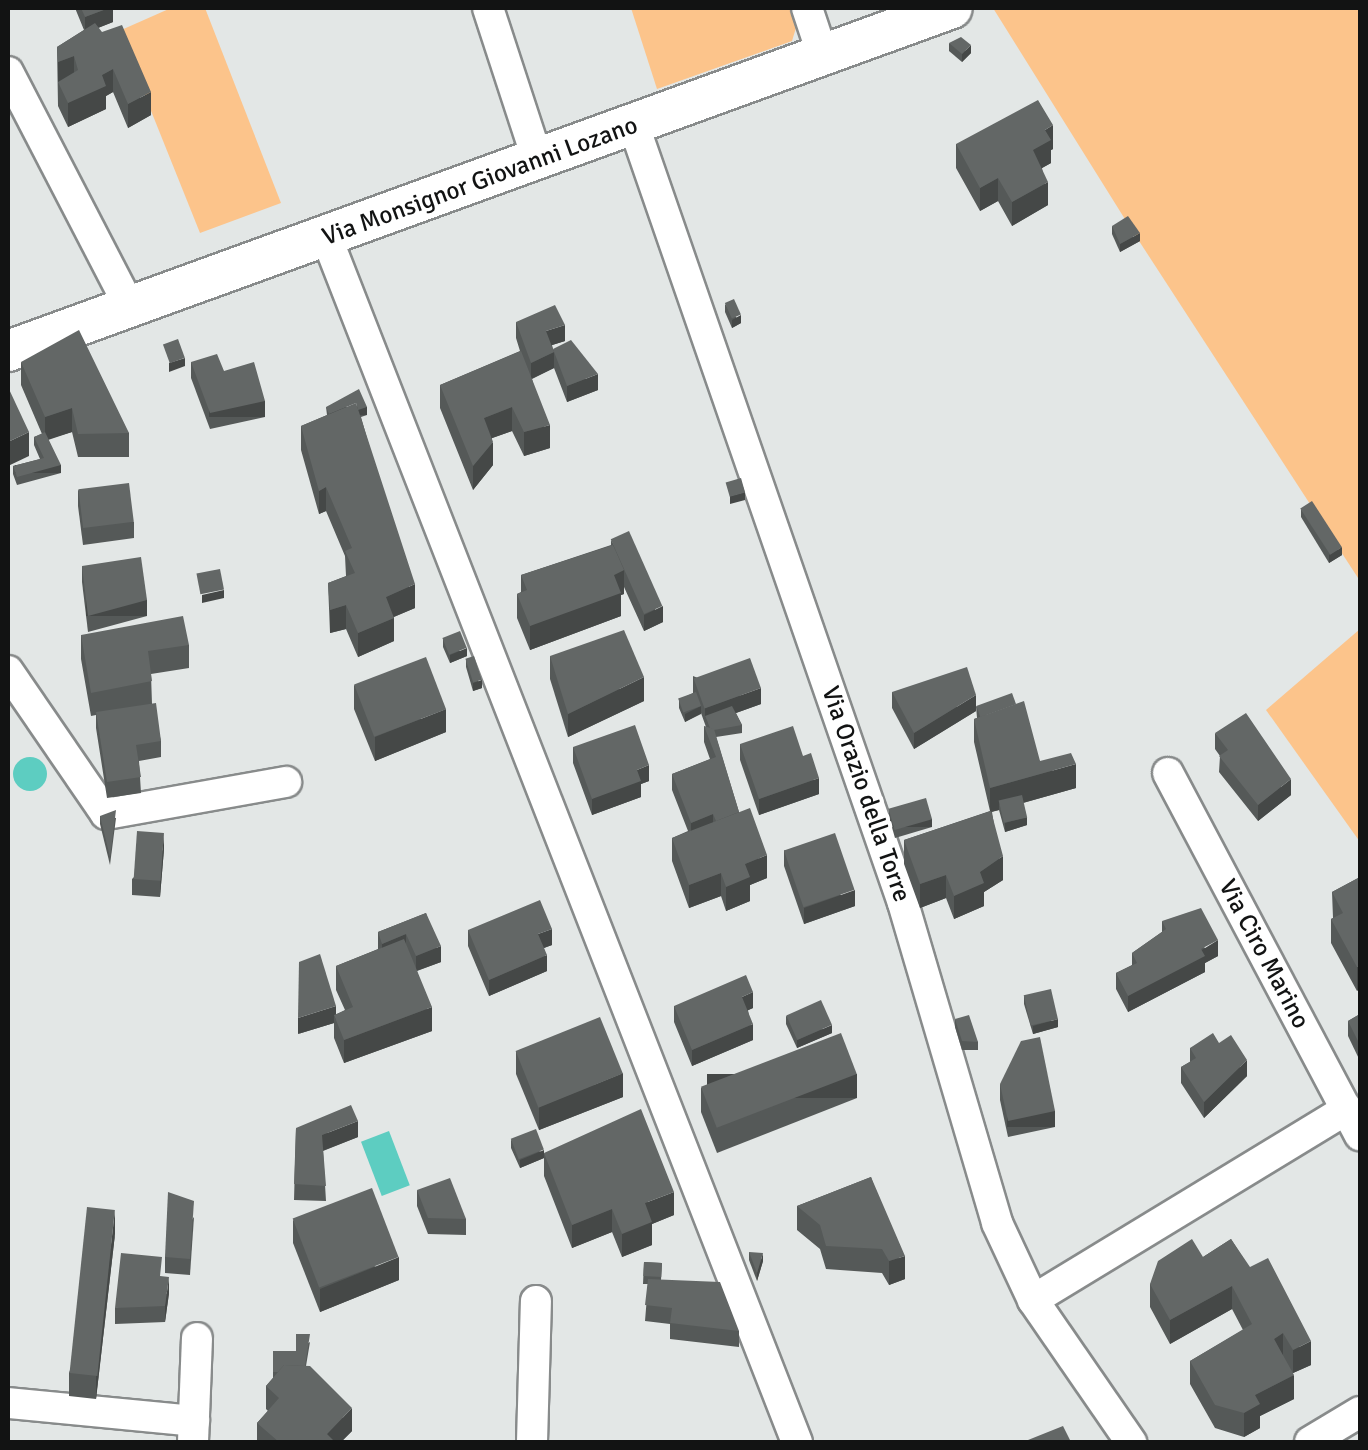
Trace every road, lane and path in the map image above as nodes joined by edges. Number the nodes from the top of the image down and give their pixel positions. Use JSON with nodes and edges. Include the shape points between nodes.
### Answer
{"nodes":[{"id":1,"x":488,"y":8,"type":"edge"},
{"id":2,"x":807,"y":8,"type":"edge"},
{"id":3,"x":952,"y":8,"type":"edge"},
{"id":4,"x":823,"y":56,"type":"junction"},
{"id":5,"x":8,"y":72,"type":"edge"},
{"id":6,"x":634,"y":126,"type":"junction"},
{"id":7,"x":538,"y":160,"type":"junction"},
{"id":8,"x":326,"y":236,"type":"junction"},
{"id":9,"x":130,"y":307,"type":"junction"},
{"id":10,"x":8,"y":350,"type":"edge"},
{"id":11,"x":8,"y":671,"type":"edge"},
{"id":12,"x":1168,"y":773,"type":"dead end"},
{"id":13,"x":286,"y":782,"type":"dead end"},
{"id":14,"x":1354,"y":1122,"type":"edge"},
{"id":15,"x":1033,"y":1300,"type":"junction"},
{"id":16,"x":536,"y":1301,"type":"dead end"},
{"id":17,"x":197,"y":1338,"type":"dead end"},
{"id":18,"x":8,"y":1403,"type":"edge"},
{"id":19,"x":1360,"y":1412,"type":"edge"},
{"id":20,"x":194,"y":1432,"type":"edge"},
{"id":21,"x":532,"y":1442,"type":"edge"},
{"id":22,"x":797,"y":1442,"type":"edge"},
{"id":23,"x":1131,"y":1442,"type":"edge"},
{"id":24,"x":1310,"y":1442,"type":"edge"}],
"edges":[{"from":1,"to":7,"type":"street"},
{"from":2,"to":4,"type":"street"},
{"from":3,"to":4,"type":"main road","name":"Via Monsignor Giovanni Lozano"},
{"from":4,"to":6,"type":"main road","name":"Via Monsignor Giovanni Lozano"},
{"from":5,"to":9,"type":"street"},
{"from":6,"to":7,"type":"main road","name":"Via Monsignor Giovanni Lozano"},
{"from":6,"to":15,"type":"street","name":"Via Orazio della Torre","via":[[904,903],[997,1222]]},
{"from":7,"to":8,"type":"main road","name":"Via Monsignor Giovanni Lozano"},
{"from":8,"to":9,"type":"main road","name":"Via Monsignor Giovanni Lozano"},
{"from":8,"to":22,"type":"street"},
{"from":9,"to":10,"type":"main road","name":"Via Monsignor Giovanni Lozano"},
{"from":11,"to":13,"type":"street","via":[[106,814]]},
{"from":12,"to":14,"type":"street","name":"Via Ciro Marino"},
{"from":14,"to":15,"type":"street"},
{"from":15,"to":23,"type":"street","name":"Via Orazio della Torre"},
{"from":16,"to":21,"type":"street"},
{"from":17,"to":20,"type":"street"},
{"from":18,"to":20,"type":"street"},
{"from":19,"to":24,"type":"street"}]}
